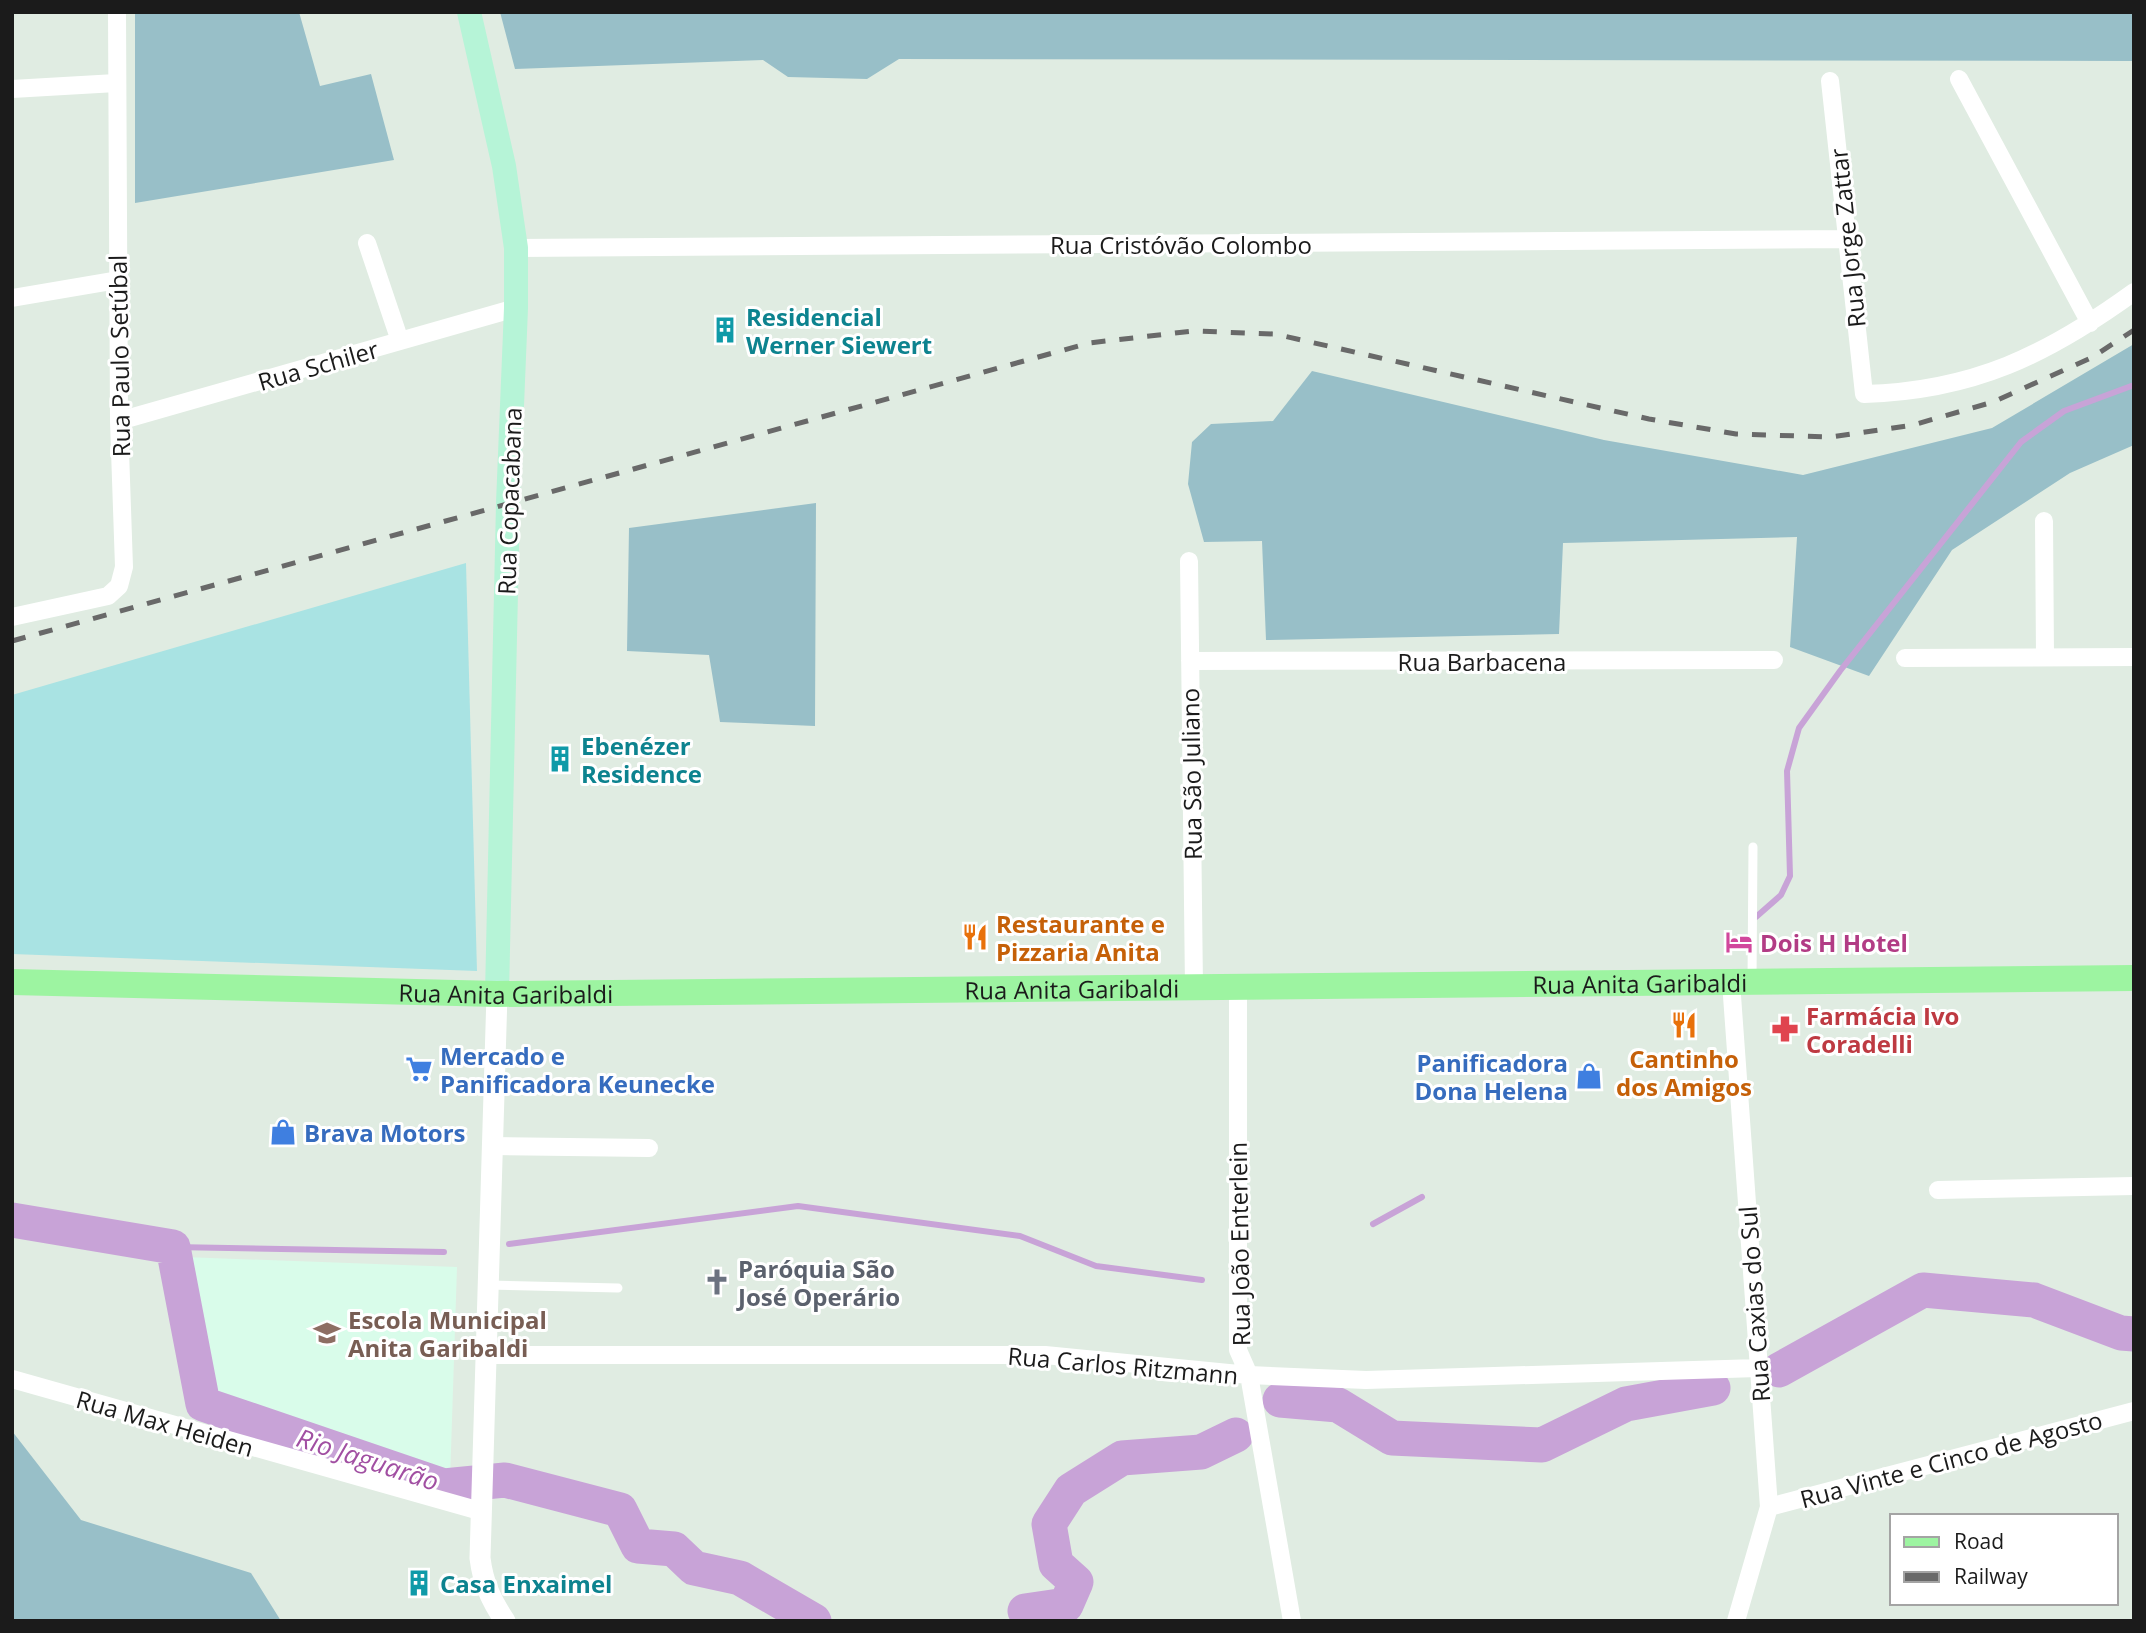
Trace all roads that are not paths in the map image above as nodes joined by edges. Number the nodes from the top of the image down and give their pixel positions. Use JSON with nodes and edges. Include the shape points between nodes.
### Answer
{"nodes":[{"id":1,"x":117,"y":12,"type":"edge"},
{"id":2,"x":469,"y":12,"type":"edge"},
{"id":3,"x":1959,"y":79,"type":"dead end"},
{"id":4,"x":1830,"y":81,"type":"dead end"},
{"id":5,"x":116,"y":83,"type":"junction"},
{"id":6,"x":12,"y":89,"type":"edge"},
{"id":7,"x":1847,"y":239,"type":"junction"},
{"id":8,"x":367,"y":243,"type":"dead end"},
{"id":9,"x":516,"y":248,"type":"junction"},
{"id":10,"x":118,"y":279,"type":"junction"},
{"id":11,"x":2134,"y":292,"type":"edge"},
{"id":12,"x":12,"y":298,"type":"edge"},
{"id":13,"x":516,"y":308,"type":"junction"},
{"id":14,"x":2090,"y":323,"type":"junction"},
{"id":15,"x":400,"y":341,"type":"junction"},
{"id":16,"x":119,"y":421,"type":"junction"},
{"id":17,"x":2044,"y":521,"type":"dead end"},
{"id":18,"x":1189,"y":561,"type":"dead end"},
{"id":19,"x":12,"y":617,"type":"edge"},
{"id":20,"x":2045,"y":657,"type":"junction"},
{"id":21,"x":2134,"y":657,"type":"edge"},
{"id":22,"x":1905,"y":658,"type":"dead end"},
{"id":23,"x":1774,"y":660,"type":"dead end"},
{"id":24,"x":1190,"y":661,"type":"junction"},
{"id":25,"x":1753,"y":847,"type":"dead end"},
{"id":26,"x":2134,"y":978,"type":"edge"},
{"id":27,"x":12,"y":982,"type":"edge"},
{"id":28,"x":1742,"y":982,"type":"junction"},
{"id":29,"x":1238,"y":987,"type":"junction"},
{"id":30,"x":1194,"y":988,"type":"junction"},
{"id":31,"x":497,"y":994,"type":"junction"},
{"id":32,"x":493,"y":1146,"type":"junction"},
{"id":33,"x":649,"y":1148,"type":"dead end"},
{"id":34,"x":2134,"y":1186,"type":"edge"},
{"id":35,"x":1938,"y":1190,"type":"dead end"},
{"id":36,"x":489,"y":1285,"type":"junction"},
{"id":37,"x":618,"y":1287,"type":"dead end"},
{"id":38,"x":487,"y":1355,"type":"junction"},
{"id":39,"x":1758,"y":1368,"type":"junction"},
{"id":40,"x":1249,"y":1375,"type":"junction"},
{"id":41,"x":12,"y":1379,"type":"edge"},
{"id":42,"x":2134,"y":1411,"type":"edge"},
{"id":43,"x":481,"y":1501,"type":"junction"},
{"id":44,"x":1769,"y":1507,"type":"junction"},
{"id":45,"x":506,"y":1621,"type":"edge"},
{"id":46,"x":1292,"y":1621,"type":"edge"},
{"id":47,"x":1736,"y":1621,"type":"edge"}],
"edges":[{"from":1,"to":5,"type":"street","name":"Rua Paulo Setúbal"},
{"from":2,"to":9,"type":"main road","name":"Rua Copacabana","via":[[505,166]]},
{"from":3,"to":14,"type":"street"},
{"from":4,"to":7,"type":"street","name":"Rua Jorge Zattar"},
{"from":5,"to":6,"type":"street"},
{"from":5,"to":10,"type":"street","name":"Rua Paulo Setúbal"},
{"from":7,"to":9,"type":"street","name":"Rua Cristóvão Colombo"},
{"from":7,"to":14,"type":"street","name":"Rua Jorge Zattar","via":[[1864,394],[1904,393],[1986,375]]},
{"from":8,"to":15,"type":"street"},
{"from":9,"to":13,"type":"main road","name":"Rua Copacabana"},
{"from":10,"to":12,"type":"street"},
{"from":10,"to":16,"type":"street","name":"Rua Paulo Setúbal"},
{"from":11,"to":14,"type":"street"},
{"from":13,"to":15,"type":"street","name":"Rua Schiler"},
{"from":13,"to":31,"type":"main road","name":"Rua Copacabana"},
{"from":15,"to":16,"type":"street","name":"Rua Schiler"},
{"from":16,"to":19,"type":"street","name":"Rua Paulo Setúbal","via":[[124,567],[119,586],[108,596]]},
{"from":17,"to":20,"type":"street"},
{"from":18,"to":24,"type":"street","name":"Rua São Juliano"},
{"from":20,"to":21,"type":"street"},
{"from":20,"to":22,"type":"street"},
{"from":23,"to":24,"type":"street","name":"Rua Barbacena"},
{"from":24,"to":30,"type":"street","name":"Rua São Juliano"},
{"from":25,"to":28,"type":"lane"},
{"from":26,"to":28,"type":"main road","name":"Rua Anita Garibaldi"},
{"from":27,"to":31,"type":"main road","name":"Rua Anita Garibaldi"},
{"from":28,"to":29,"type":"main road","name":"Rua Anita Garibaldi"},
{"from":28,"to":39,"type":"street","name":"Rua Caxias do Sul"},
{"from":29,"to":30,"type":"main road","name":"Rua Anita Garibaldi"},
{"from":29,"to":40,"type":"street","name":"Rua João Enterlein","via":[[1238,1350]]},
{"from":30,"to":31,"type":"main road","name":"Rua Anita Garibaldi"},
{"from":31,"to":32,"type":"street"},
{"from":32,"to":33,"type":"street"},
{"from":32,"to":36,"type":"street"},
{"from":34,"to":35,"type":"street"},
{"from":36,"to":37,"type":"lane"},
{"from":36,"to":38,"type":"street"},
{"from":38,"to":40,"type":"street","name":"Rua Carlos Ritzmann","via":[[1045,1355]]},
{"from":38,"to":43,"type":"street"},
{"from":39,"to":40,"type":"street","name":"Rua Carlos Ritzmann","via":[[1403,1380]]},
{"from":39,"to":44,"type":"street","name":"Rua Caxias do Sul"},
{"from":40,"to":46,"type":"street","name":"Rua João Enterlein"},
{"from":41,"to":43,"type":"street","name":"Rua Max Heiden"},
{"from":42,"to":44,"type":"street","name":"Rua Vinte e Cinco de Agosto"},
{"from":43,"to":45,"type":"street","via":[[483,1579]]},
{"from":44,"to":47,"type":"street","name":"Rua Caxias do Sul"}]}
